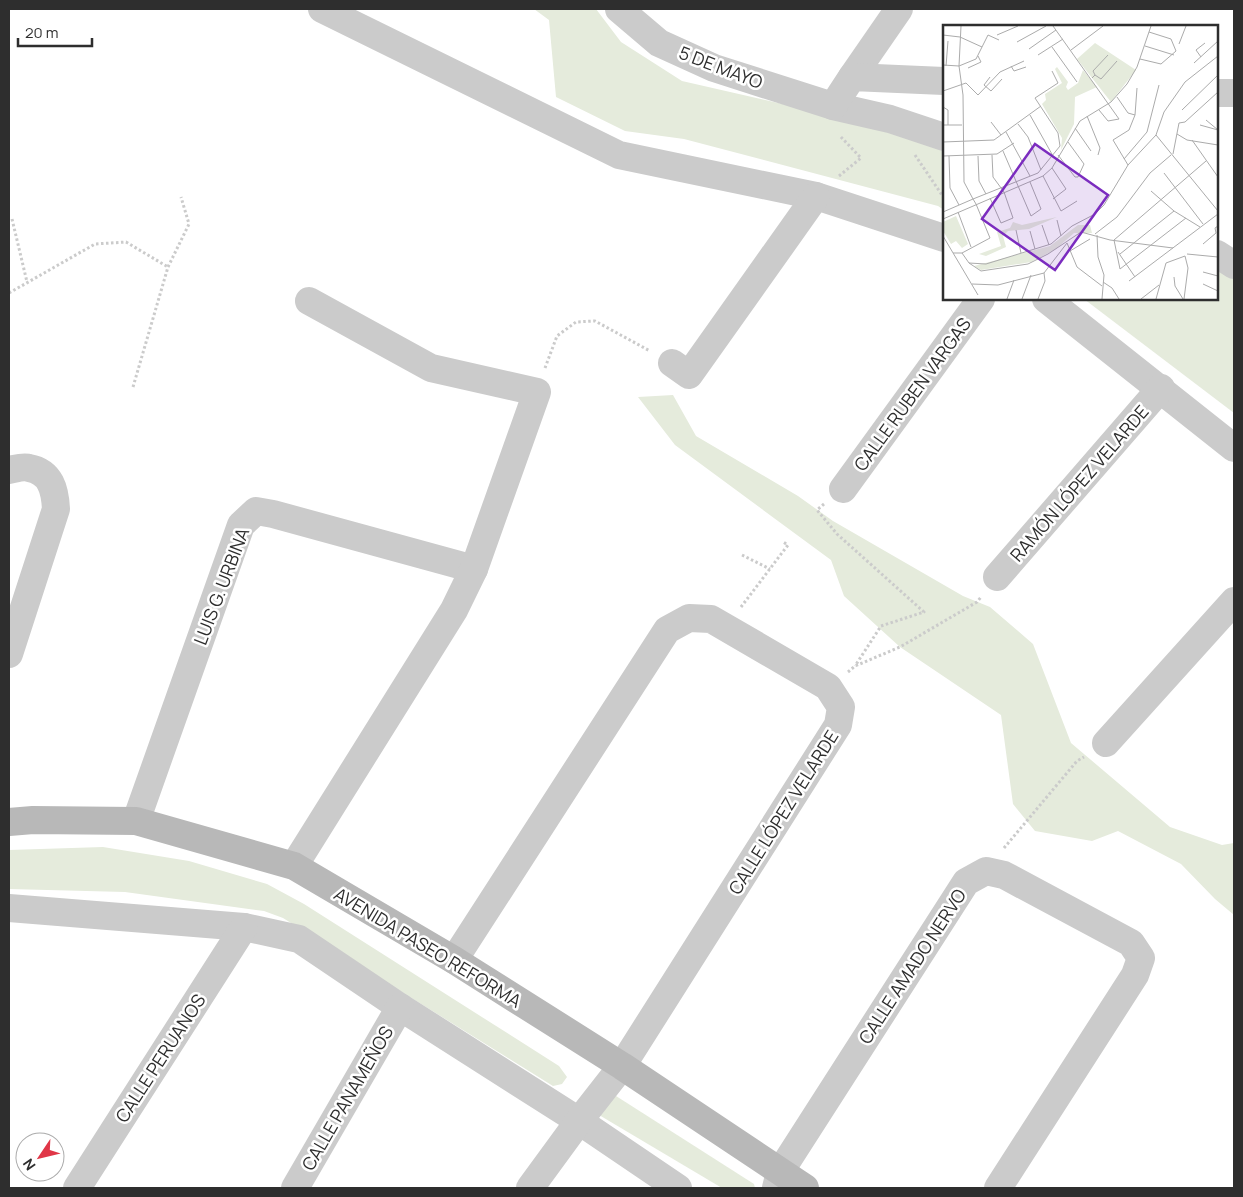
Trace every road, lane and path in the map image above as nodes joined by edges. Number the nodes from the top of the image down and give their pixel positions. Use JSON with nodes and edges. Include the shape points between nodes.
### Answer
{"nodes":[{"id":1,"x":322,"y":9,"type":"edge"},
{"id":2,"x":619,"y":9,"type":"edge"},
{"id":3,"x":899,"y":9,"type":"edge"},
{"id":4,"x":852,"y":77,"type":"junction"},
{"id":5,"x":943,"y":81,"type":"edge"},
{"id":6,"x":1218,"y":93,"type":"edge"},
{"id":7,"x":1234,"y":93,"type":"edge"},
{"id":8,"x":833,"y":106,"type":"junction"},
{"id":9,"x":890,"y":119,"type":"junction"},
{"id":10,"x":943,"y":137,"type":"edge"},
{"id":11,"x":816,"y":196,"type":"junction"},
{"id":12,"x":181,"y":197,"type":"dead end"},
{"id":13,"x":943,"y":197,"type":"edge"},
{"id":14,"x":12,"y":219,"type":"dead end"},
{"id":15,"x":943,"y":238,"type":"edge"},
{"id":16,"x":1218,"y":255,"type":"edge"},
{"id":17,"x":1234,"y":264,"type":"edge"},
{"id":18,"x":168,"y":267,"type":"junction"},
{"id":19,"x":27,"y":282,"type":"junction"},
{"id":20,"x":9,"y":292,"type":"edge"},
{"id":21,"x":981,"y":300,"type":"edge"},
{"id":22,"x":1047,"y":300,"type":"edge"},
{"id":23,"x":309,"y":301,"type":"dead end"},
{"id":24,"x":672,"y":363,"type":"joint"},
{"id":25,"x":134,"y":387,"type":"dead end"},
{"id":26,"x":1161,"y":388,"type":"junction"},
{"id":27,"x":537,"y":392,"type":"junction"},
{"id":28,"x":1234,"y":448,"type":"edge"},
{"id":29,"x":9,"y":470,"type":"edge"},
{"id":30,"x":843,"y":489,"type":"dead end"},
{"id":31,"x":817,"y":510,"type":"dead end"},
{"id":32,"x":783,"y":542,"type":"dead end"},
{"id":33,"x":742,"y":555,"type":"dead end"},
{"id":34,"x":474,"y":569,"type":"junction"},
{"id":35,"x":770,"y":569,"type":"junction"},
{"id":36,"x":997,"y":577,"type":"joint"},
{"id":37,"x":1234,"y":600,"type":"edge"},
{"id":38,"x":725,"y":627,"type":"junction"},
{"id":39,"x":9,"y":654,"type":"edge"},
{"id":40,"x":855,"y":666,"type":"junction"},
{"id":41,"x":828,"y":687,"type":"junction"},
{"id":42,"x":1106,"y":743,"type":"joint"},
{"id":43,"x":136,"y":821,"type":"junction"},
{"id":44,"x":9,"y":822,"type":"edge"},
{"id":45,"x":294,"y":866,"type":"junction"},
{"id":46,"x":986,"y":871,"type":"junction"},
{"id":47,"x":9,"y":908,"type":"edge"},
{"id":48,"x":244,"y":927,"type":"junction"},
{"id":49,"x":454,"y":960,"type":"junction"},
{"id":50,"x":400,"y":1007,"type":"junction"},
{"id":51,"x":622,"y":1066,"type":"junction"},
{"id":52,"x":579,"y":1121,"type":"junction"},
{"id":53,"x":778,"y":1180,"type":"edge"},
{"id":54,"x":77,"y":1188,"type":"edge"},
{"id":55,"x":295,"y":1188,"type":"edge"},
{"id":56,"x":530,"y":1188,"type":"edge"},
{"id":57,"x":678,"y":1188,"type":"edge"},
{"id":58,"x":805,"y":1188,"type":"edge"},
{"id":59,"x":998,"y":1188,"type":"edge"}],
"edges":[{"from":1,"to":11,"type":"street","via":[[619,155]]},
{"from":2,"to":8,"type":"street","name":"5 DE MAYO","via":[[659,43],[714,68]]},
{"from":3,"to":4,"type":"street"},
{"from":4,"to":5,"type":"street"},
{"from":4,"to":8,"type":"street"},
{"from":6,"to":7,"type":"street"},
{"from":8,"to":9,"type":"street","name":"5 DE MAYO"},
{"from":8,"to":11,"type":"path","via":[[828,123],[861,158]]},
{"from":9,"to":10,"type":"street","name":"5 DE MAYO"},
{"from":9,"to":13,"type":"path"},
{"from":11,"to":15,"type":"street"},
{"from":11,"to":24,"type":"street","via":[[689,375]]},
{"from":12,"to":18,"type":"path","via":[[189,224]]},
{"from":14,"to":19,"type":"path"},
{"from":16,"to":17,"type":"street"},
{"from":18,"to":19,"type":"path","via":[[126,242],[95,244]]},
{"from":18,"to":25,"type":"path"},
{"from":19,"to":20,"type":"path"},
{"from":21,"to":30,"type":"street","name":"CALLE RUBEN VARGAS"},
{"from":22,"to":26,"type":"street"},
{"from":23,"to":27,"type":"street","via":[[431,368]]},
{"from":24,"to":27,"type":"path","via":[[595,321],[576,322],[557,336]]},
{"from":26,"to":28,"type":"street"},
{"from":26,"to":36,"type":"street","name":"RAMÓN LÓPEZ VELARDE"},
{"from":27,"to":34,"type":"street"},
{"from":29,"to":39,"type":"street","via":[[28,467],[44,474],[55,490],[56,509]]},
{"from":31,"to":40,"type":"path","via":[[837,534],[924,612],[881,626]]},
{"from":32,"to":35,"type":"path","via":[[788,546]]},
{"from":33,"to":35,"type":"path"},
{"from":34,"to":43,"type":"street","name":"LUIS G. URBINA","via":[[256,511],[241,525]]},
{"from":34,"to":45,"type":"street","via":[[454,610]]},
{"from":35,"to":38,"type":"path"},
{"from":36,"to":40,"type":"path","via":[[977,602],[900,647]]},
{"from":37,"to":42,"type":"street"},
{"from":38,"to":41,"type":"street","name":"CALLE LÓPEZ VELARDE"},
{"from":38,"to":49,"type":"street","name":"CALLE LÓPEZ VELARDE","via":[[711,619],[689,618],[667,630]]},
{"from":40,"to":41,"type":"path"},
{"from":41,"to":51,"type":"street","name":"CALLE LÓPEZ VELARDE","via":[[842,707],[838,725]]},
{"from":42,"to":46,"type":"path","via":[[1077,761]]},
{"from":43,"to":44,"type":"main road","name":"AVENIDA PASEO REFORMA"},
{"from":43,"to":45,"type":"main road","name":"AVENIDA PASEO REFORMA"},
{"from":45,"to":49,"type":"main road","name":"AVENIDA PASEO REFORMA"},
{"from":46,"to":53,"type":"street","name":"CALLE AMADO NERVO","via":[[966,882]]},
{"from":46,"to":59,"type":"street","via":[[1004,876],[1131,943],[1141,958],[1135,975]]},
{"from":47,"to":48,"type":"street"},
{"from":48,"to":50,"type":"street","via":[[299,939]]},
{"from":48,"to":54,"type":"street","name":"CALLE PERUANOS"},
{"from":49,"to":51,"type":"main road","name":"AVENIDA PASEO REFORMA"},
{"from":50,"to":52,"type":"street"},
{"from":50,"to":55,"type":"street","name":"CALLE PANAMEÑOS"},
{"from":51,"to":52,"type":"street","name":"CALLE LÓPEZ VELARDE"},
{"from":51,"to":53,"type":"main road","name":"AVENIDA PASEO REFORMA"},
{"from":52,"to":56,"type":"street","name":"CALLE LÓPEZ VELARDE"},
{"from":52,"to":57,"type":"street"},
{"from":53,"to":58,"type":"main road","name":"AVENIDA PASEO REFORMA"}]}
